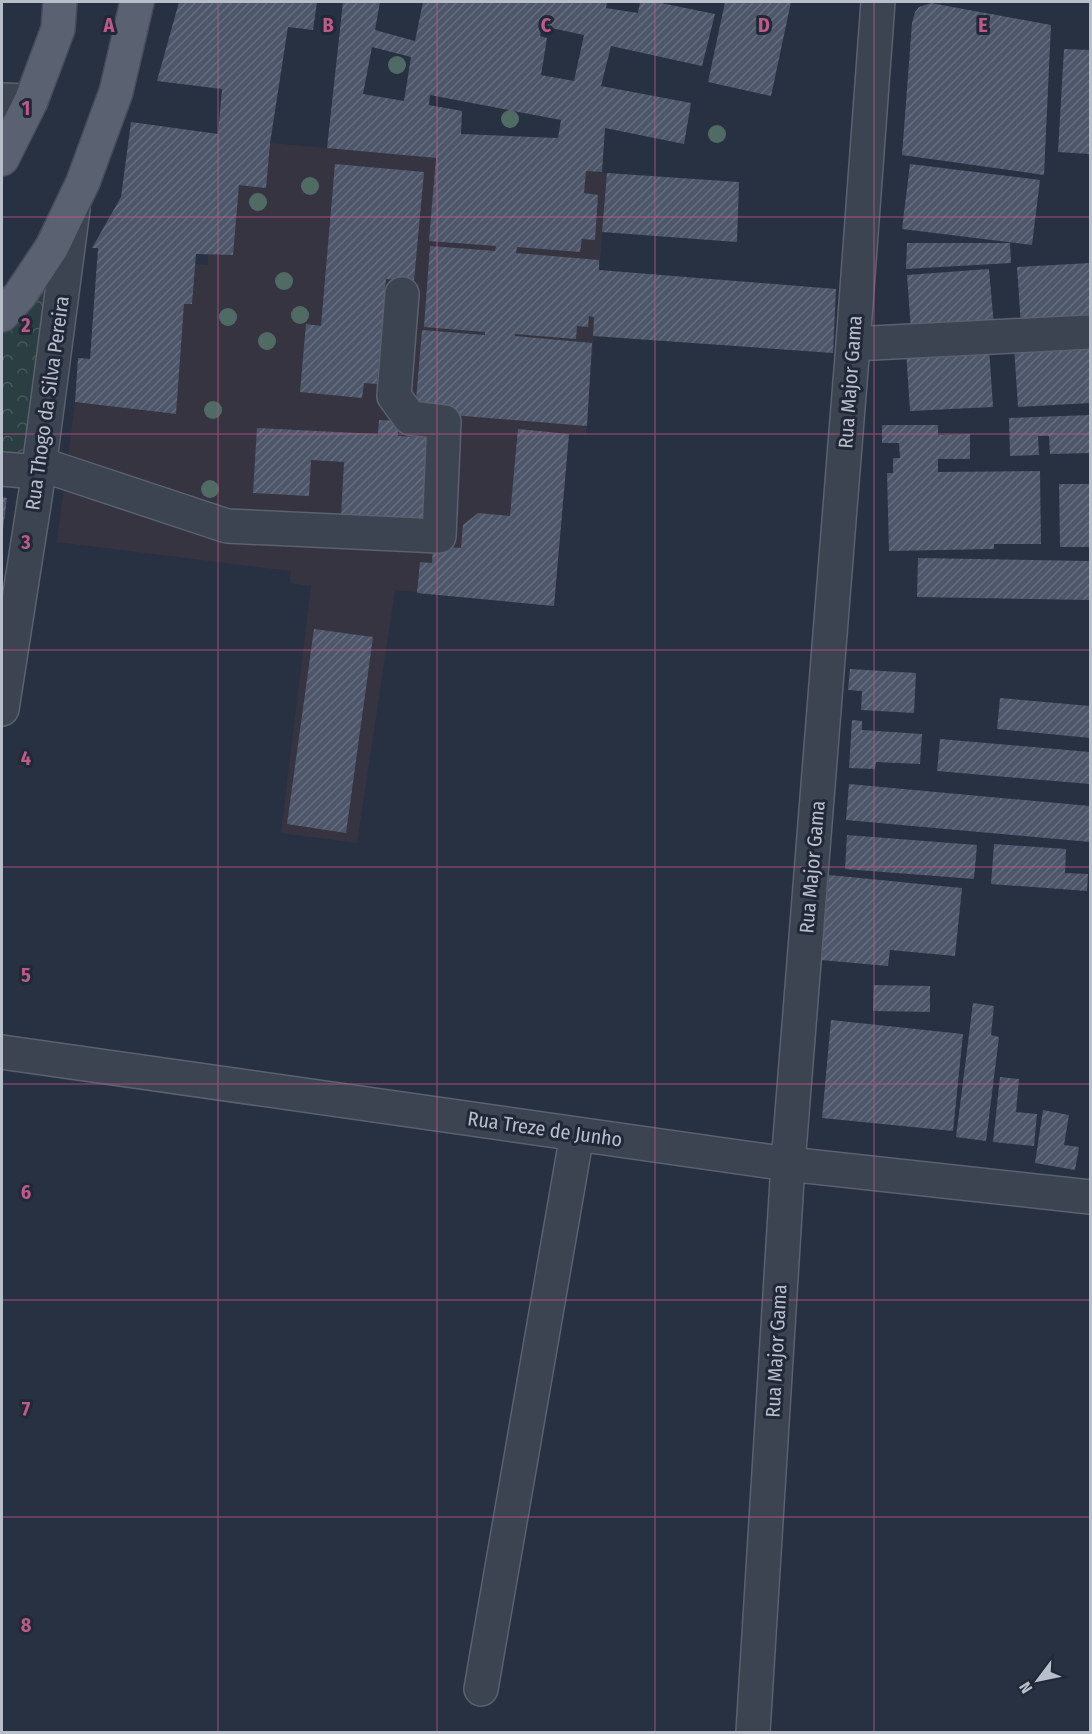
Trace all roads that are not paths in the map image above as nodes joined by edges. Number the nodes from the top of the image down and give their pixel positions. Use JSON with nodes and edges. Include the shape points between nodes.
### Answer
{"nodes":[{"id":1,"x":137,"y":2,"type":"edge"},
{"id":2,"x":878,"y":2,"type":"edge"},
{"id":3,"x":61,"y":11,"type":"edge"},
{"id":4,"x":16,"y":100,"type":"edge"},
{"id":5,"x":2,"y":159,"type":"edge"},
{"id":6,"x":73,"y":203,"type":"junction"},
{"id":7,"x":402,"y":294,"type":"dead end"},
{"id":8,"x":2,"y":315,"type":"edge"},
{"id":9,"x":1090,"y":332,"type":"edge"},
{"id":10,"x":853,"y":344,"type":"junction"},
{"id":11,"x":39,"y":468,"type":"junction"},
{"id":12,"x":2,"y":469,"type":"edge"},
{"id":13,"x":2,"y":709,"type":"edge"},
{"id":14,"x":2,"y":1052,"type":"edge"},
{"id":15,"x":576,"y":1134,"type":"junction"},
{"id":16,"x":788,"y":1164,"type":"junction"},
{"id":17,"x":1090,"y":1197,"type":"edge"},
{"id":18,"x":481,"y":1689,"type":"dead end"},
{"id":19,"x":753,"y":1732,"type":"edge"}],
"edges":[{"from":1,"to":6,"type":"main road","via":[[116,92]]},
{"from":2,"to":10,"type":"street","name":"Rua Major Gama"},
{"from":3,"to":4,"type":"main road"},
{"from":4,"to":5,"type":"main road"},
{"from":6,"to":8,"type":"main road","via":[[52,247]]},
{"from":6,"to":11,"type":"street","name":"Rua Thogo da Silva Pereira"},
{"from":7,"to":11,"type":"street","via":[[394,396],[410,418],[444,422],[439,536],[227,526]]},
{"from":9,"to":10,"type":"street"},
{"from":10,"to":16,"type":"street","name":"Rua Major Gama"},
{"from":11,"to":12,"type":"street"},
{"from":11,"to":13,"type":"street","name":"Rua Thogo da Silva Pereira"},
{"from":14,"to":15,"type":"street","name":"Rua Treze de Junho"},
{"from":15,"to":16,"type":"street","name":"Rua Treze de Junho"},
{"from":15,"to":18,"type":"street"},
{"from":16,"to":17,"type":"street","name":"Rua Treze de Junho"},
{"from":16,"to":19,"type":"street","name":"Rua Major Gama"}]}
